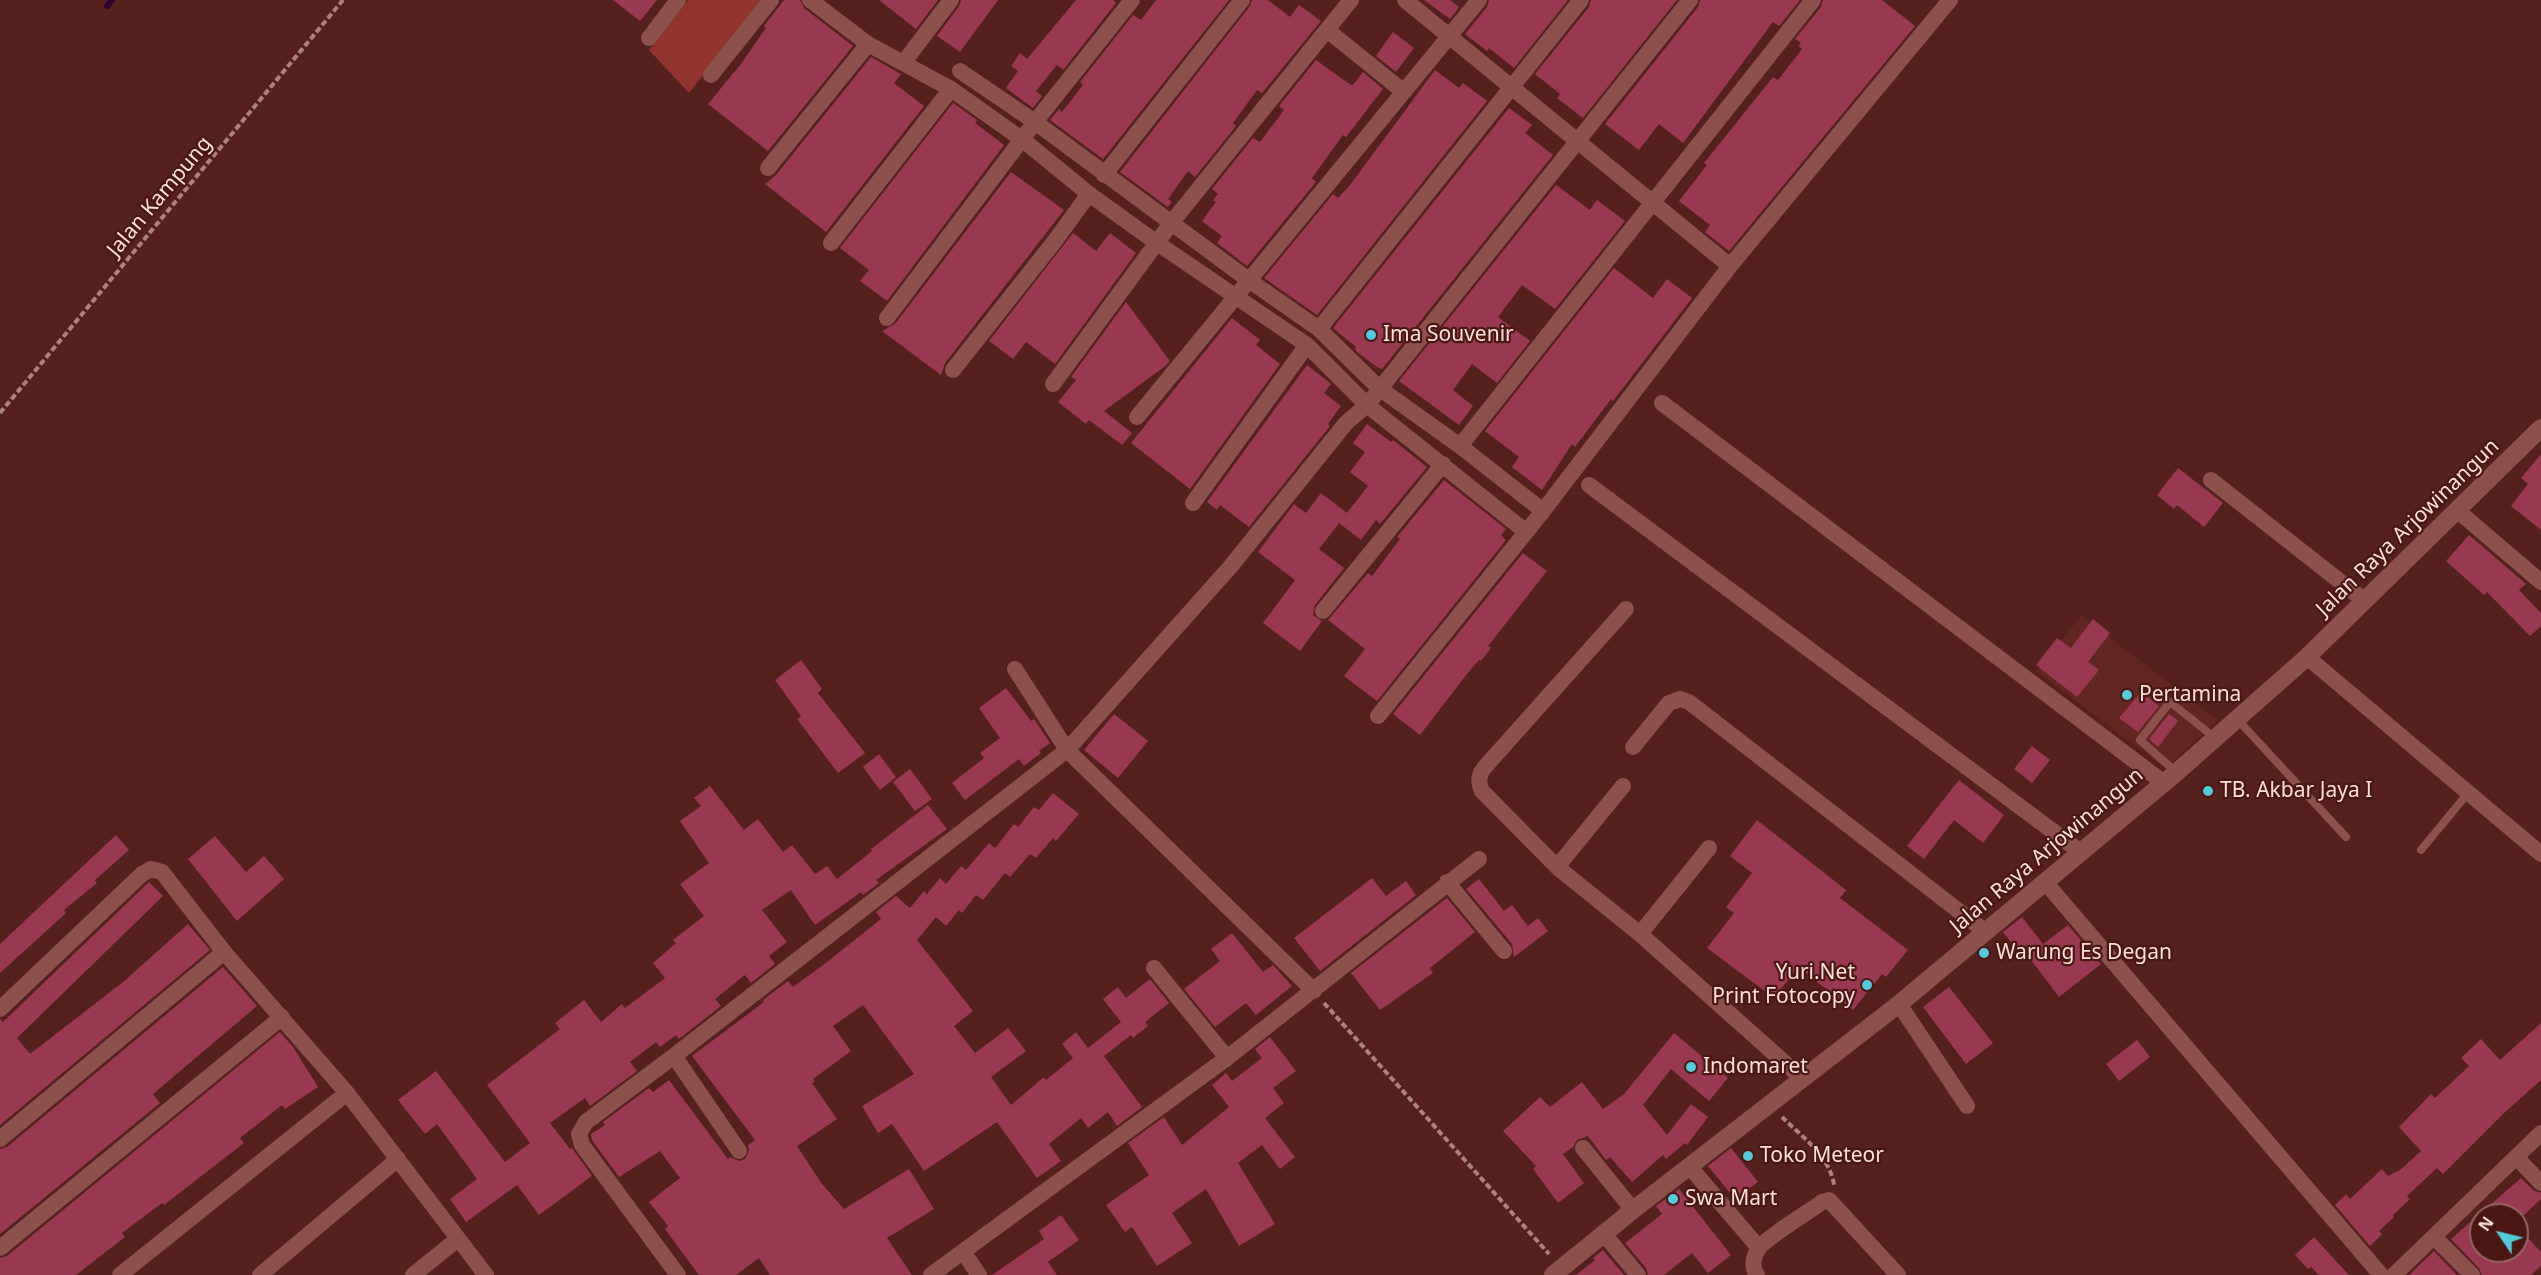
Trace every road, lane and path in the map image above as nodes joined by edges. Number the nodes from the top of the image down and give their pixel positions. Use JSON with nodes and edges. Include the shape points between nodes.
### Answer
{"nodes":[{"id":1,"x":343,"y":0,"type":"edge"},
{"id":2,"x":678,"y":0,"type":"edge"},
{"id":3,"x":771,"y":0,"type":"edge"},
{"id":4,"x":810,"y":0,"type":"edge"},
{"id":5,"x":951,"y":0,"type":"edge"},
{"id":6,"x":1132,"y":0,"type":"edge"},
{"id":7,"x":1242,"y":0,"type":"edge"},
{"id":8,"x":1351,"y":0,"type":"edge"},
{"id":9,"x":1406,"y":0,"type":"edge"},
{"id":10,"x":1479,"y":0,"type":"edge"},
{"id":11,"x":1581,"y":0,"type":"edge"},
{"id":12,"x":1690,"y":0,"type":"edge"},
{"id":13,"x":1813,"y":0,"type":"edge"},
{"id":14,"x":1950,"y":0,"type":"edge"},
{"id":15,"x":1327,"y":30,"type":"junction"},
{"id":16,"x":1451,"y":36,"type":"junction"},
{"id":17,"x":649,"y":38,"type":"dead end"},
{"id":18,"x":868,"y":44,"type":"junction"},
{"id":19,"x":904,"y":62,"type":"junction"},
{"id":20,"x":960,"y":71,"type":"dead end"},
{"id":21,"x":711,"y":75,"type":"dead end"},
{"id":22,"x":1513,"y":87,"type":"junction"},
{"id":23,"x":951,"y":89,"type":"junction"},
{"id":24,"x":1404,"y":92,"type":"junction"},
{"id":25,"x":1035,"y":122,"type":"junction"},
{"id":26,"x":1023,"y":140,"type":"junction"},
{"id":27,"x":1579,"y":140,"type":"junction"},
{"id":28,"x":768,"y":168,"type":"dead end"},
{"id":29,"x":1104,"y":175,"type":"junction"},
{"id":30,"x":1089,"y":194,"type":"junction"},
{"id":31,"x":1653,"y":202,"type":"junction"},
{"id":32,"x":1172,"y":222,"type":"junction"},
{"id":33,"x":831,"y":243,"type":"dead end"},
{"id":34,"x":1157,"y":243,"type":"junction"},
{"id":35,"x":1730,"y":266,"type":"junction"},
{"id":36,"x":1250,"y":281,"type":"junction"},
{"id":37,"x":1237,"y":296,"type":"junction"},
{"id":38,"x":887,"y":318,"type":"dead end"},
{"id":39,"x":1319,"y":329,"type":"junction"},
{"id":40,"x":1306,"y":345,"type":"junction"},
{"id":41,"x":953,"y":370,"type":"dead end"},
{"id":42,"x":1053,"y":384,"type":"dead end"},
{"id":43,"x":1379,"y":388,"type":"junction"},
{"id":44,"x":1662,"y":402,"type":"dead end"},
{"id":45,"x":1366,"y":405,"type":"junction"},
{"id":46,"x":0,"y":413,"type":"edge"},
{"id":47,"x":1137,"y":417,"type":"dead end"},
{"id":48,"x":2541,"y":428,"type":"edge"},
{"id":49,"x":1460,"y":446,"type":"junction"},
{"id":50,"x":1443,"y":464,"type":"junction"},
{"id":51,"x":2211,"y":480,"type":"dead end"},
{"id":52,"x":1588,"y":485,"type":"dead end"},
{"id":53,"x":1193,"y":503,"type":"dead end"},
{"id":54,"x":1543,"y":511,"type":"junction"},
{"id":55,"x":2458,"y":511,"type":"junction"},
{"id":56,"x":1525,"y":531,"type":"junction"},
{"id":57,"x":2541,"y":582,"type":"edge"},
{"id":58,"x":2366,"y":601,"type":"junction"},
{"id":59,"x":1626,"y":609,"type":"dead end"},
{"id":60,"x":1323,"y":611,"type":"dead end"},
{"id":61,"x":2307,"y":657,"type":"junction"},
{"id":62,"x":1015,"y":669,"type":"dead end"},
{"id":63,"x":1378,"y":716,"type":"dead end"},
{"id":64,"x":2237,"y":719,"type":"junction"},
{"id":65,"x":2215,"y":739,"type":"junction"},
{"id":66,"x":1632,"y":747,"type":"dead end"},
{"id":67,"x":1067,"y":750,"type":"junction"},
{"id":68,"x":2170,"y":778,"type":"junction"},
{"id":69,"x":1623,"y":786,"type":"dead end"},
{"id":70,"x":2468,"y":793,"type":"junction"},
{"id":71,"x":2346,"y":837,"type":"dead end"},
{"id":72,"x":1709,"y":848,"type":"dead end"},
{"id":73,"x":2421,"y":850,"type":"dead end"},
{"id":74,"x":2082,"y":853,"type":"junction"},
{"id":75,"x":2541,"y":854,"type":"edge"},
{"id":76,"x":1479,"y":859,"type":"dead end"},
{"id":77,"x":1557,"y":867,"type":"junction"},
{"id":78,"x":1447,"y":882,"type":"junction"},
{"id":79,"x":2045,"y":882,"type":"junction"},
{"id":80,"x":1986,"y":932,"type":"junction"},
{"id":81,"x":1640,"y":934,"type":"junction"},
{"id":82,"x":1504,"y":951,"type":"dead end"},
{"id":83,"x":224,"y":952,"type":"junction"},
{"id":84,"x":1154,"y":968,"type":"dead end"},
{"id":85,"x":1314,"y":991,"type":"junction"},
{"id":86,"x":1899,"y":1004,"type":"junction"},
{"id":87,"x":0,"y":1009,"type":"edge"},
{"id":88,"x":282,"y":1017,"type":"junction"},
{"id":89,"x":674,"y":1056,"type":"junction"},
{"id":90,"x":1227,"y":1058,"type":"junction"},
{"id":91,"x":1803,"y":1079,"type":"junction"},
{"id":92,"x":347,"y":1093,"type":"junction"},
{"id":93,"x":1769,"y":1104,"type":"junction"},
{"id":94,"x":1967,"y":1106,"type":"dead end"},
{"id":95,"x":2541,"y":1133,"type":"edge"},
{"id":96,"x":0,"y":1139,"type":"edge"},
{"id":97,"x":1583,"y":1148,"type":"dead end"},
{"id":98,"x":739,"y":1151,"type":"dead end"},
{"id":99,"x":2516,"y":1157,"type":"junction"},
{"id":100,"x":398,"y":1159,"type":"junction"},
{"id":101,"x":1689,"y":1166,"type":"junction"},
{"id":102,"x":2541,"y":1183,"type":"edge"},
{"id":103,"x":1829,"y":1200,"type":"junction"},
{"id":104,"x":1633,"y":1210,"type":"junction"},
{"id":105,"x":1604,"y":1234,"type":"junction"},
{"id":106,"x":2433,"y":1237,"type":"junction"},
{"id":107,"x":458,"y":1239,"type":"junction"},
{"id":108,"x":0,"y":1248,"type":"edge"},
{"id":109,"x":1759,"y":1248,"type":"junction"},
{"id":110,"x":963,"y":1253,"type":"junction"},
{"id":111,"x":1557,"y":1272,"type":"edge"},
{"id":112,"x":120,"y":1275,"type":"edge"},
{"id":113,"x":260,"y":1275,"type":"edge"},
{"id":114,"x":413,"y":1275,"type":"edge"},
{"id":115,"x":486,"y":1275,"type":"edge"},
{"id":116,"x":678,"y":1275,"type":"edge"},
{"id":117,"x":931,"y":1275,"type":"edge"},
{"id":118,"x":979,"y":1275,"type":"edge"},
{"id":119,"x":1638,"y":1275,"type":"edge"},
{"id":120,"x":1757,"y":1275,"type":"edge"},
{"id":121,"x":1898,"y":1275,"type":"edge"},
{"id":122,"x":2381,"y":1275,"type":"edge"},
{"id":123,"x":2394,"y":1275,"type":"edge"},
{"id":124,"x":2472,"y":1275,"type":"edge"}],
"edges":[{"from":1,"to":46,"type":"path","name":"Jalan Kampung"},
{"from":2,"to":17,"type":"street"},
{"from":3,"to":21,"type":"street"},
{"from":4,"to":18,"type":"street"},
{"from":5,"to":19,"type":"street"},
{"from":6,"to":25,"type":"street"},
{"from":7,"to":29,"type":"street"},
{"from":8,"to":15,"type":"street"},
{"from":9,"to":16,"type":"street"},
{"from":10,"to":16,"type":"street"},
{"from":11,"to":22,"type":"street"},
{"from":12,"to":27,"type":"street"},
{"from":13,"to":31,"type":"street"},
{"from":14,"to":35,"type":"street"},
{"from":15,"to":24,"type":"street"},
{"from":15,"to":32,"type":"street"},
{"from":16,"to":22,"type":"street"},
{"from":16,"to":24,"type":"street"},
{"from":18,"to":19,"type":"street"},
{"from":18,"to":28,"type":"street"},
{"from":19,"to":23,"type":"street"},
{"from":20,"to":25,"type":"street"},
{"from":22,"to":27,"type":"street"},
{"from":22,"to":39,"type":"street"},
{"from":23,"to":26,"type":"street"},
{"from":23,"to":33,"type":"street"},
{"from":24,"to":36,"type":"street"},
{"from":25,"to":26,"type":"street"},
{"from":25,"to":29,"type":"street"},
{"from":26,"to":30,"type":"street"},
{"from":26,"to":38,"type":"street"},
{"from":27,"to":31,"type":"street"},
{"from":27,"to":43,"type":"street"},
{"from":29,"to":32,"type":"street"},
{"from":30,"to":34,"type":"street"},
{"from":30,"to":41,"type":"street"},
{"from":31,"to":35,"type":"street"},
{"from":31,"to":49,"type":"street"},
{"from":32,"to":34,"type":"street"},
{"from":32,"to":36,"type":"street"},
{"from":34,"to":37,"type":"street"},
{"from":34,"to":42,"type":"street"},
{"from":35,"to":54,"type":"street"},
{"from":36,"to":37,"type":"street"},
{"from":36,"to":39,"type":"street"},
{"from":37,"to":40,"type":"street"},
{"from":37,"to":47,"type":"street"},
{"from":39,"to":43,"type":"street"},
{"from":40,"to":45,"type":"street"},
{"from":40,"to":53,"type":"street"},
{"from":43,"to":45,"type":"street"},
{"from":43,"to":49,"type":"street"},
{"from":44,"to":68,"type":"street"},
{"from":45,"to":50,"type":"street"},
{"from":45,"to":67,"type":"street","via":[[1346,423],[1231,566]]},
{"from":48,"to":55,"type":"main road","name":"Jalan Raya Arjowinangun"},
{"from":49,"to":54,"type":"street"},
{"from":50,"to":56,"type":"street"},
{"from":50,"to":60,"type":"street"},
{"from":51,"to":58,"type":"street"},
{"from":52,"to":74,"type":"street"},
{"from":54,"to":56,"type":"street"},
{"from":55,"to":57,"type":"street"},
{"from":55,"to":58,"type":"main road","name":"Jalan Raya Arjowinangun"},
{"from":56,"to":63,"type":"street"},
{"from":58,"to":61,"type":"main road","name":"Jalan Raya Arjowinangun"},
{"from":59,"to":77,"type":"street","via":[[1479,774],[1482,791]]},
{"from":61,"to":64,"type":"main road","name":"Jalan Raya Arjowinangun"},
{"from":61,"to":70,"type":"street"},
{"from":62,"to":67,"type":"street"},
{"from":64,"to":65,"type":"main road","name":"Jalan Raya Arjowinangun"},
{"from":64,"to":71,"type":"lane"},
{"from":65,"to":68,"type":"main road","name":"Jalan Raya Arjowinangun"},
{"from":65,"to":68,"type":"lane","via":[[2170,702],[2140,740]]},
{"from":66,"to":80,"type":"street","via":[[1670,703],[1680,699],[1689,702]]},
{"from":67,"to":85,"type":"street"},
{"from":67,"to":89,"type":"street"},
{"from":68,"to":74,"type":"main road","name":"Jalan Raya Arjowinangun"},
{"from":69,"to":77,"type":"street"},
{"from":70,"to":73,"type":"lane"},
{"from":70,"to":75,"type":"street"},
{"from":72,"to":81,"type":"street"},
{"from":74,"to":79,"type":"main road","name":"Jalan Raya Arjowinangun"},
{"from":76,"to":78,"type":"street"},
{"from":77,"to":81,"type":"street"},
{"from":78,"to":82,"type":"street"},
{"from":78,"to":85,"type":"street"},
{"from":79,"to":80,"type":"main road","name":"Jalan Raya Arjowinangun"},
{"from":79,"to":122,"type":"street"},
{"from":80,"to":86,"type":"main road","name":"Jalan Raya Arjowinangun"},
{"from":81,"to":91,"type":"street"},
{"from":83,"to":87,"type":"street","via":[[162,872],[151,868]]},
{"from":83,"to":88,"type":"street"},
{"from":83,"to":96,"type":"street"},
{"from":84,"to":90,"type":"street"},
{"from":85,"to":90,"type":"street"},
{"from":85,"to":111,"type":"path"},
{"from":86,"to":91,"type":"main road","name":"Jalan Raya Arjowinangun"},
{"from":86,"to":94,"type":"street"},
{"from":88,"to":92,"type":"street"},
{"from":88,"to":108,"type":"street"},
{"from":89,"to":98,"type":"street"},
{"from":89,"to":116,"type":"street","via":[[586,1122],[579,1134],[582,1145]]},
{"from":90,"to":110,"type":"street"},
{"from":91,"to":93,"type":"main road","name":"Jalan Raya Arjowinangun"},
{"from":92,"to":100,"type":"street"},
{"from":92,"to":112,"type":"street"},
{"from":93,"to":101,"type":"main road","name":"Jalan Raya Arjowinangun"},
{"from":93,"to":103,"type":"path","via":[[1824,1159],[1833,1176]]},
{"from":95,"to":99,"type":"street"},
{"from":97,"to":104,"type":"street"},
{"from":99,"to":102,"type":"street"},
{"from":99,"to":106,"type":"street"},
{"from":100,"to":107,"type":"street"},
{"from":100,"to":113,"type":"street"},
{"from":101,"to":104,"type":"main road","name":"Jalan Raya Arjowinangun"},
{"from":101,"to":109,"type":"street"},
{"from":103,"to":109,"type":"street"},
{"from":103,"to":121,"type":"street"},
{"from":104,"to":105,"type":"main road","name":"Jalan Raya Arjowinangun"},
{"from":105,"to":111,"type":"main road","name":"Jalan Raya Arjowinangun"},
{"from":105,"to":119,"type":"street"},
{"from":106,"to":123,"type":"street"},
{"from":106,"to":124,"type":"street"},
{"from":107,"to":114,"type":"street"},
{"from":107,"to":115,"type":"street"},
{"from":109,"to":120,"type":"street","via":[[1753,1262]]},
{"from":110,"to":117,"type":"street"},
{"from":110,"to":118,"type":"street"}]}
